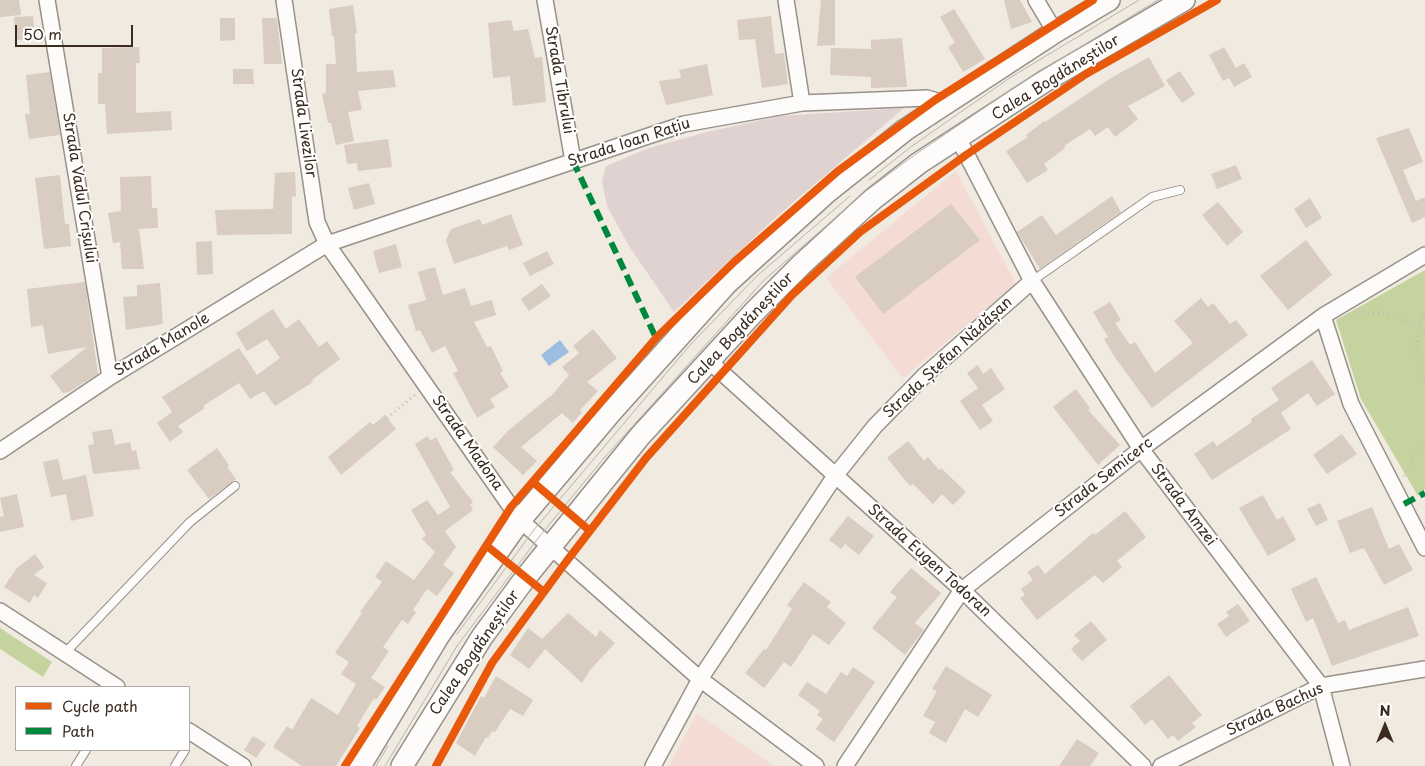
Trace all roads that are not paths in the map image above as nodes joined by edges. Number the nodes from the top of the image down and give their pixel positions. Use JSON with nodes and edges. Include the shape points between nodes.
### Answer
{"nodes":[{"id":1,"x":47,"y":0,"type":"edge"},
{"id":2,"x":284,"y":0,"type":"edge"},
{"id":3,"x":545,"y":0,"type":"edge"},
{"id":4,"x":786,"y":0,"type":"edge"},
{"id":5,"x":1036,"y":0,"type":"edge"},
{"id":6,"x":1109,"y":0,"type":"edge"},
{"id":7,"x":1184,"y":0,"type":"edge"},
{"id":8,"x":1055,"y":32,"type":"junction"},
{"id":9,"x":802,"y":103,"type":"junction"},
{"id":10,"x":941,"y":105,"type":"junction"},
{"id":11,"x":958,"y":138,"type":"junction"},
{"id":12,"x":573,"y":161,"type":"junction"},
{"id":13,"x":1180,"y":190,"type":"dead end"},
{"id":14,"x":327,"y":244,"type":"junction"},
{"id":15,"x":1425,"y":255,"type":"edge"},
{"id":16,"x":1032,"y":281,"type":"junction"},
{"id":17,"x":1323,"y":316,"type":"junction"},
{"id":18,"x":709,"y":361,"type":"junction"},
{"id":19,"x":110,"y":377,"type":"junction"},
{"id":20,"x":1141,"y":449,"type":"junction"},
{"id":21,"x":0,"y":451,"type":"edge"},
{"id":22,"x":835,"y":476,"type":"junction"},
{"id":23,"x":235,"y":486,"type":"dead end"},
{"id":24,"x":520,"y":520,"type":"junction"},
{"id":25,"x":550,"y":548,"type":"junction"},
{"id":26,"x":1425,"y":548,"type":"edge"},
{"id":27,"x":962,"y":590,"type":"junction"},
{"id":28,"x":0,"y":611,"type":"edge"},
{"id":29,"x":65,"y":653,"type":"junction"},
{"id":30,"x":1425,"y":669,"type":"edge"},
{"id":31,"x":700,"y":679,"type":"junction"},
{"id":32,"x":115,"y":686,"type":"edge"},
{"id":33,"x":1321,"y":686,"type":"junction"},
{"id":34,"x":191,"y":737,"type":"edge"},
{"id":35,"x":85,"y":751,"type":"edge"},
{"id":36,"x":184,"y":751,"type":"edge"},
{"id":37,"x":76,"y":766,"type":"edge"},
{"id":38,"x":175,"y":766,"type":"edge"},
{"id":39,"x":243,"y":766,"type":"edge"},
{"id":40,"x":360,"y":766,"type":"edge"},
{"id":41,"x":402,"y":766,"type":"edge"},
{"id":42,"x":653,"y":766,"type":"edge"},
{"id":43,"x":816,"y":766,"type":"edge"},
{"id":44,"x":845,"y":766,"type":"edge"},
{"id":45,"x":1143,"y":766,"type":"edge"},
{"id":46,"x":1162,"y":766,"type":"edge"},
{"id":47,"x":1342,"y":766,"type":"edge"}],
"edges":[{"from":1,"to":19,"type":"street","name":"Strada Vadul Crișului"},
{"from":2,"to":14,"type":"street","name":"Strada Livezilor","via":[[317,222]]},
{"from":3,"to":12,"type":"street","name":"Strada Tibrului"},
{"from":4,"to":9,"type":"street"},
{"from":5,"to":8,"type":"street"},
{"from":6,"to":8,"type":"main road"},
{"from":7,"to":11,"type":"main road","name":"Calea Bogdăneștilor","via":[[1045,81]]},
{"from":8,"to":10,"type":"main road"},
{"from":9,"to":10,"type":"street","name":"Strada Ioan Rațiu","via":[[927,98]]},
{"from":9,"to":12,"type":"street","name":"Strada Ioan Rațiu","via":[[684,124]]},
{"from":10,"to":24,"type":"main road","via":[[827,192],[727,283]]},
{"from":11,"to":16,"type":"street","name":"Strada Amzei"},
{"from":11,"to":18,"type":"main road","name":"Calea Bogdăneștilor","via":[[920,163],[829,237]]},
{"from":12,"to":14,"type":"street","name":"Strada Ioan Rațiu"},
{"from":13,"to":16,"type":"lane","name":"Strada Ștefan Nădășan","via":[[1152,197]]},
{"from":14,"to":19,"type":"street","name":"Strada Manole"},
{"from":14,"to":24,"type":"street","name":"Strada Madona"},
{"from":15,"to":17,"type":"street","name":"Strada Semicerc"},
{"from":16,"to":20,"type":"street","name":"Strada Amzei"},
{"from":16,"to":22,"type":"street","name":"Strada Ștefan Nădășan","via":[[924,376],[875,426]]},
{"from":17,"to":20,"type":"street","name":"Strada Semicerc"},
{"from":17,"to":26,"type":"street","via":[[1351,404]]},
{"from":18,"to":22,"type":"street","name":"Strada Eugen Todoran"},
{"from":18,"to":25,"type":"main road","name":"Calea Bogdăneștilor","via":[[640,436]]},
{"from":19,"to":21,"type":"street","name":"Strada Manole"},
{"from":20,"to":27,"type":"street","name":"Strada Semicerc"},
{"from":20,"to":33,"type":"street","name":"Strada Amzei"},
{"from":22,"to":27,"type":"street","name":"Strada Eugen Todoran"},
{"from":22,"to":31,"type":"street","name":"Strada Ștefan Nădășan"},
{"from":23,"to":29,"type":"lane","via":[[190,522]]},
{"from":24,"to":25,"type":"street","name":"Strada Madona"},
{"from":24,"to":40,"type":"main road","via":[[439,635]]},
{"from":25,"to":31,"type":"street","name":"Strada Madona"},
{"from":25,"to":41,"type":"main road","name":"Calea Bogdăneștilor","via":[[482,637]]},
{"from":27,"to":44,"type":"street","name":"Strada Semicerc"},
{"from":27,"to":45,"type":"street","name":"Strada Eugen Todoran"},
{"from":28,"to":29,"type":"street"},
{"from":29,"to":32,"type":"street"},
{"from":30,"to":33,"type":"street","name":"Strada Bachus"},
{"from":31,"to":42,"type":"street","name":"Strada Ștefan Nădășan"},
{"from":31,"to":43,"type":"street","name":"Strada Madona"},
{"from":33,"to":46,"type":"street","name":"Strada Bachus"},
{"from":33,"to":47,"type":"street","name":"Strada Amzei"},
{"from":34,"to":39,"type":"street"},
{"from":35,"to":37,"type":"lane"},
{"from":36,"to":38,"type":"lane"}]}
